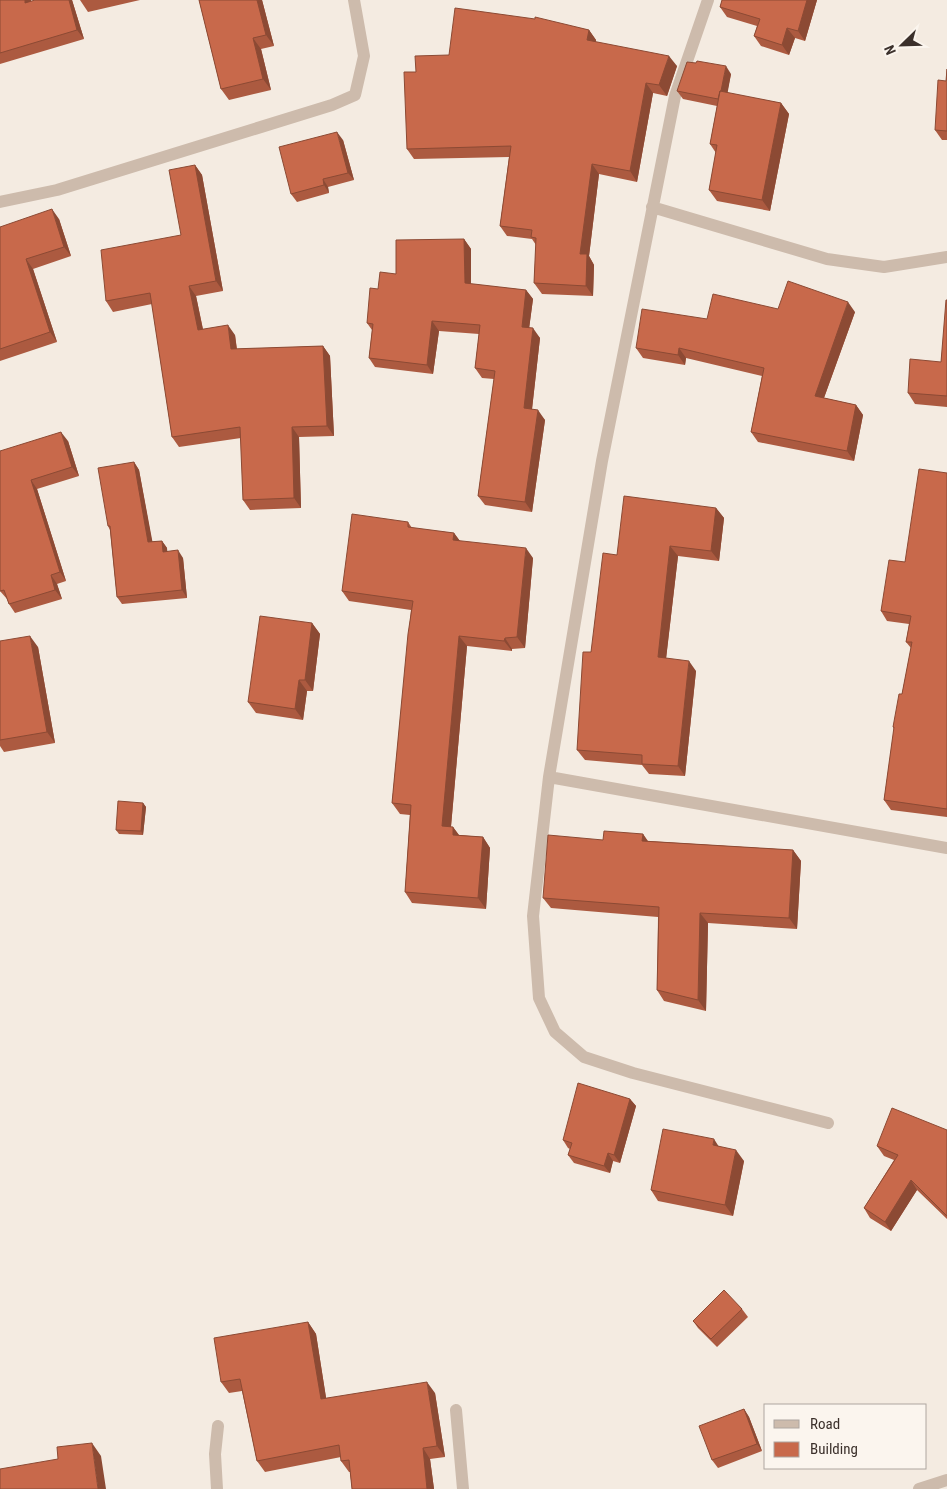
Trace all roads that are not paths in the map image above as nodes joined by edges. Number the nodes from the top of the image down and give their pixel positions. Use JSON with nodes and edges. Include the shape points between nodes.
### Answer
{"nodes":[{"id":1,"x":354,"y":0,"type":"edge"},
{"id":2,"x":708,"y":0,"type":"edge"},
{"id":3,"x":0,"y":202,"type":"edge"},
{"id":4,"x":652,"y":208,"type":"junction"},
{"id":5,"x":947,"y":256,"type":"edge"},
{"id":6,"x":549,"y":777,"type":"junction"},
{"id":7,"x":947,"y":848,"type":"edge"},
{"id":8,"x":828,"y":1123,"type":"dead end"},
{"id":9,"x":456,"y":1410,"type":"dead end"},
{"id":10,"x":218,"y":1426,"type":"dead end"},
{"id":11,"x":947,"y":1480,"type":"edge"},
{"id":12,"x":217,"y":1489,"type":"edge"},
{"id":13,"x":463,"y":1489,"type":"edge"},
{"id":14,"x":919,"y":1489,"type":"edge"}],
"edges":[{"from":1,"to":3,"type":"street","via":[[364,56],[355,95],[332,105],[56,190]]},
{"from":2,"to":4,"type":"street","via":[[675,96]]},
{"from":4,"to":5,"type":"street","via":[[827,259],[884,267]]},
{"from":4,"to":6,"type":"street","via":[[602,461]]},
{"from":6,"to":7,"type":"street"},
{"from":6,"to":8,"type":"street","via":[[533,916],[539,998],[555,1032],[584,1057]]},
{"from":9,"to":13,"type":"street"},
{"from":10,"to":12,"type":"street","via":[[215,1454]]},
{"from":11,"to":14,"type":"street"}]}
